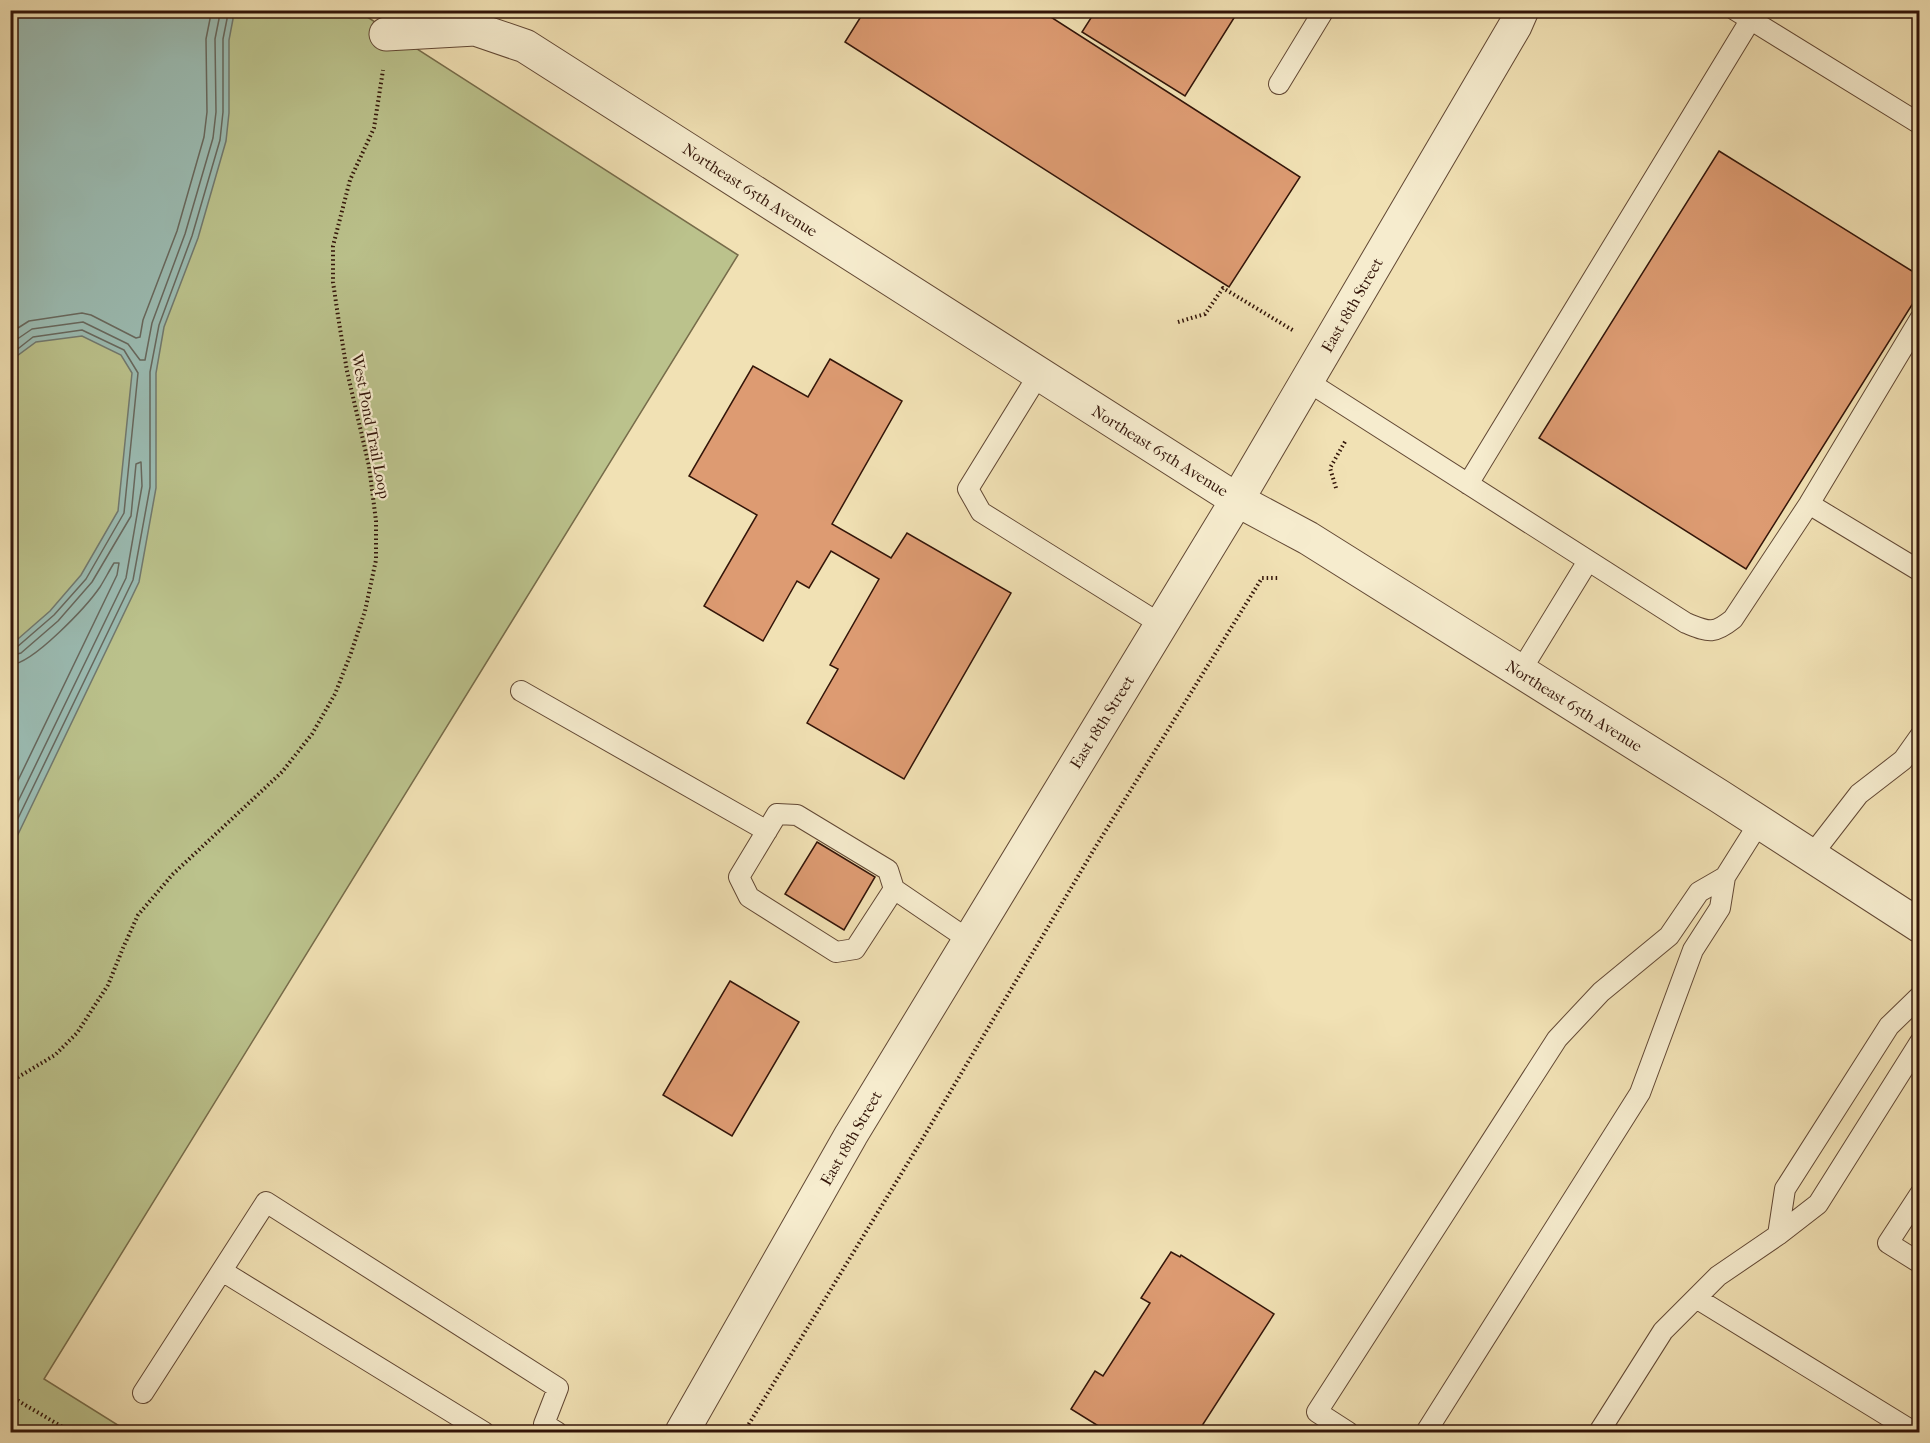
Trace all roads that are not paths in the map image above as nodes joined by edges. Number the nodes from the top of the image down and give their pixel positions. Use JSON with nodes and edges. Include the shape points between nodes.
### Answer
{"nodes":[{"id":1,"x":1324,"y":10,"type":"edge"},
{"id":2,"x":1522,"y":10,"type":"edge"},
{"id":3,"x":1743,"y":15,"type":"edge"},
{"id":4,"x":386,"y":34,"type":"road end"},
{"id":5,"x":1279,"y":84,"type":"dead end"},
{"id":6,"x":1920,"y":124,"type":"edge"},
{"id":7,"x":1920,"y":319,"type":"edge"},
{"id":8,"x":1039,"y":374,"type":"junction"},
{"id":9,"x":1307,"y":381,"type":"junction"},
{"id":10,"x":1468,"y":484,"type":"junction"},
{"id":11,"x":1237,"y":500,"type":"junction"},
{"id":12,"x":1809,"y":504,"type":"junction"},
{"id":13,"x":1588,"y":561,"type":"junction"},
{"id":14,"x":1920,"y":571,"type":"edge"},
{"id":15,"x":1162,"y":625,"type":"junction"},
{"id":16,"x":1520,"y":672,"type":"junction"},
{"id":17,"x":521,"y":691,"type":"dead end"},
{"id":18,"x":1920,"y":736,"type":"edge"},
{"id":19,"x":1760,"y":823,"type":"junction"},
{"id":20,"x":767,"y":831,"type":"junction"},
{"id":21,"x":1811,"y":856,"type":"junction"},
{"id":22,"x":1725,"y":877,"type":"junction"},
{"id":23,"x":894,"y":889,"type":"junction"},
{"id":24,"x":1920,"y":926,"type":"edge"},
{"id":25,"x":969,"y":940,"type":"junction"},
{"id":26,"x":1920,"y":996,"type":"edge"},
{"id":27,"x":1920,"y":1042,"type":"edge"},
{"id":28,"x":1920,"y":1194,"type":"edge"},
{"id":29,"x":1778,"y":1235,"type":"junction"},
{"id":30,"x":1920,"y":1263,"type":"edge"},
{"id":31,"x":222,"y":1271,"type":"junction"},
{"id":32,"x":1696,"y":1298,"type":"junction"},
{"id":33,"x":144,"y":1393,"type":"dead end"},
{"id":34,"x":546,"y":1430,"type":"edge"},
{"id":35,"x":484,"y":1432,"type":"edge"},
{"id":36,"x":682,"y":1432,"type":"edge"},
{"id":37,"x":1348,"y":1432,"type":"edge"},
{"id":38,"x":1426,"y":1432,"type":"edge"},
{"id":39,"x":1599,"y":1432,"type":"edge"},
{"id":40,"x":1914,"y":1432,"type":"edge"}],
"edges":[{"from":1,"to":5,"type":"lane"},
{"from":2,"to":9,"type":"street","name":"East 18th Street"},
{"from":3,"to":6,"type":"lane"},
{"from":3,"to":10,"type":"lane"},
{"from":4,"to":8,"type":"street","name":"Northeast 65th Avenue","via":[[475,28],[525,46]]},
{"from":7,"to":12,"type":"lane"},
{"from":8,"to":11,"type":"street","name":"Northeast 65th Avenue"},
{"from":8,"to":15,"type":"lane","via":[[968,489],[981,512]]},
{"from":9,"to":10,"type":"lane"},
{"from":9,"to":11,"type":"street","name":"East 18th Street"},
{"from":10,"to":13,"type":"lane"},
{"from":11,"to":15,"type":"street","name":"East 18th Street"},
{"from":11,"to":16,"type":"street","name":"Northeast 65th Avenue","via":[[1308,538]]},
{"from":12,"to":13,"type":"lane","via":[[1733,619],[1719,630],[1707,632],[1686,623]]},
{"from":12,"to":14,"type":"lane"},
{"from":13,"to":16,"type":"lane"},
{"from":15,"to":25,"type":"street","name":"East 18th Street"},
{"from":16,"to":19,"type":"street","name":"Northeast 65th Avenue"},
{"from":17,"to":20,"type":"lane"},
{"from":18,"to":21,"type":"lane","via":[[1903,760],[1859,794]]},
{"from":19,"to":21,"type":"street","name":"Northeast 65th Avenue"},
{"from":19,"to":22,"type":"lane"},
{"from":20,"to":23,"type":"lane","via":[[777,814],[796,815],[888,870]]},
{"from":20,"to":23,"type":"lane","via":[[739,877],[749,897],[836,952],[855,950]]},
{"from":21,"to":24,"type":"street","name":"Northeast 65th Avenue"},
{"from":22,"to":37,"type":"lane","via":[[1699,892],[1669,936],[1601,992],[1557,1039],[1317,1412]]},
{"from":22,"to":38,"type":"lane","via":[[1719,908],[1693,950],[1641,1093]]},
{"from":23,"to":25,"type":"lane"},
{"from":25,"to":36,"type":"street","name":"East 18th Street","via":[[856,1126]]},
{"from":26,"to":29,"type":"lane","via":[[1889,1026],[1785,1189]]},
{"from":27,"to":29,"type":"lane","via":[[1818,1204]]},
{"from":28,"to":30,"type":"lane","via":[[1888,1243]]},
{"from":29,"to":32,"type":"lane","via":[[1718,1276]]},
{"from":31,"to":33,"type":"lane"},
{"from":31,"to":34,"type":"lane","via":[[266,1202],[558,1388]]},
{"from":31,"to":35,"type":"lane"},
{"from":32,"to":39,"type":"lane","via":[[1663,1331]]},
{"from":32,"to":40,"type":"lane"}]}
